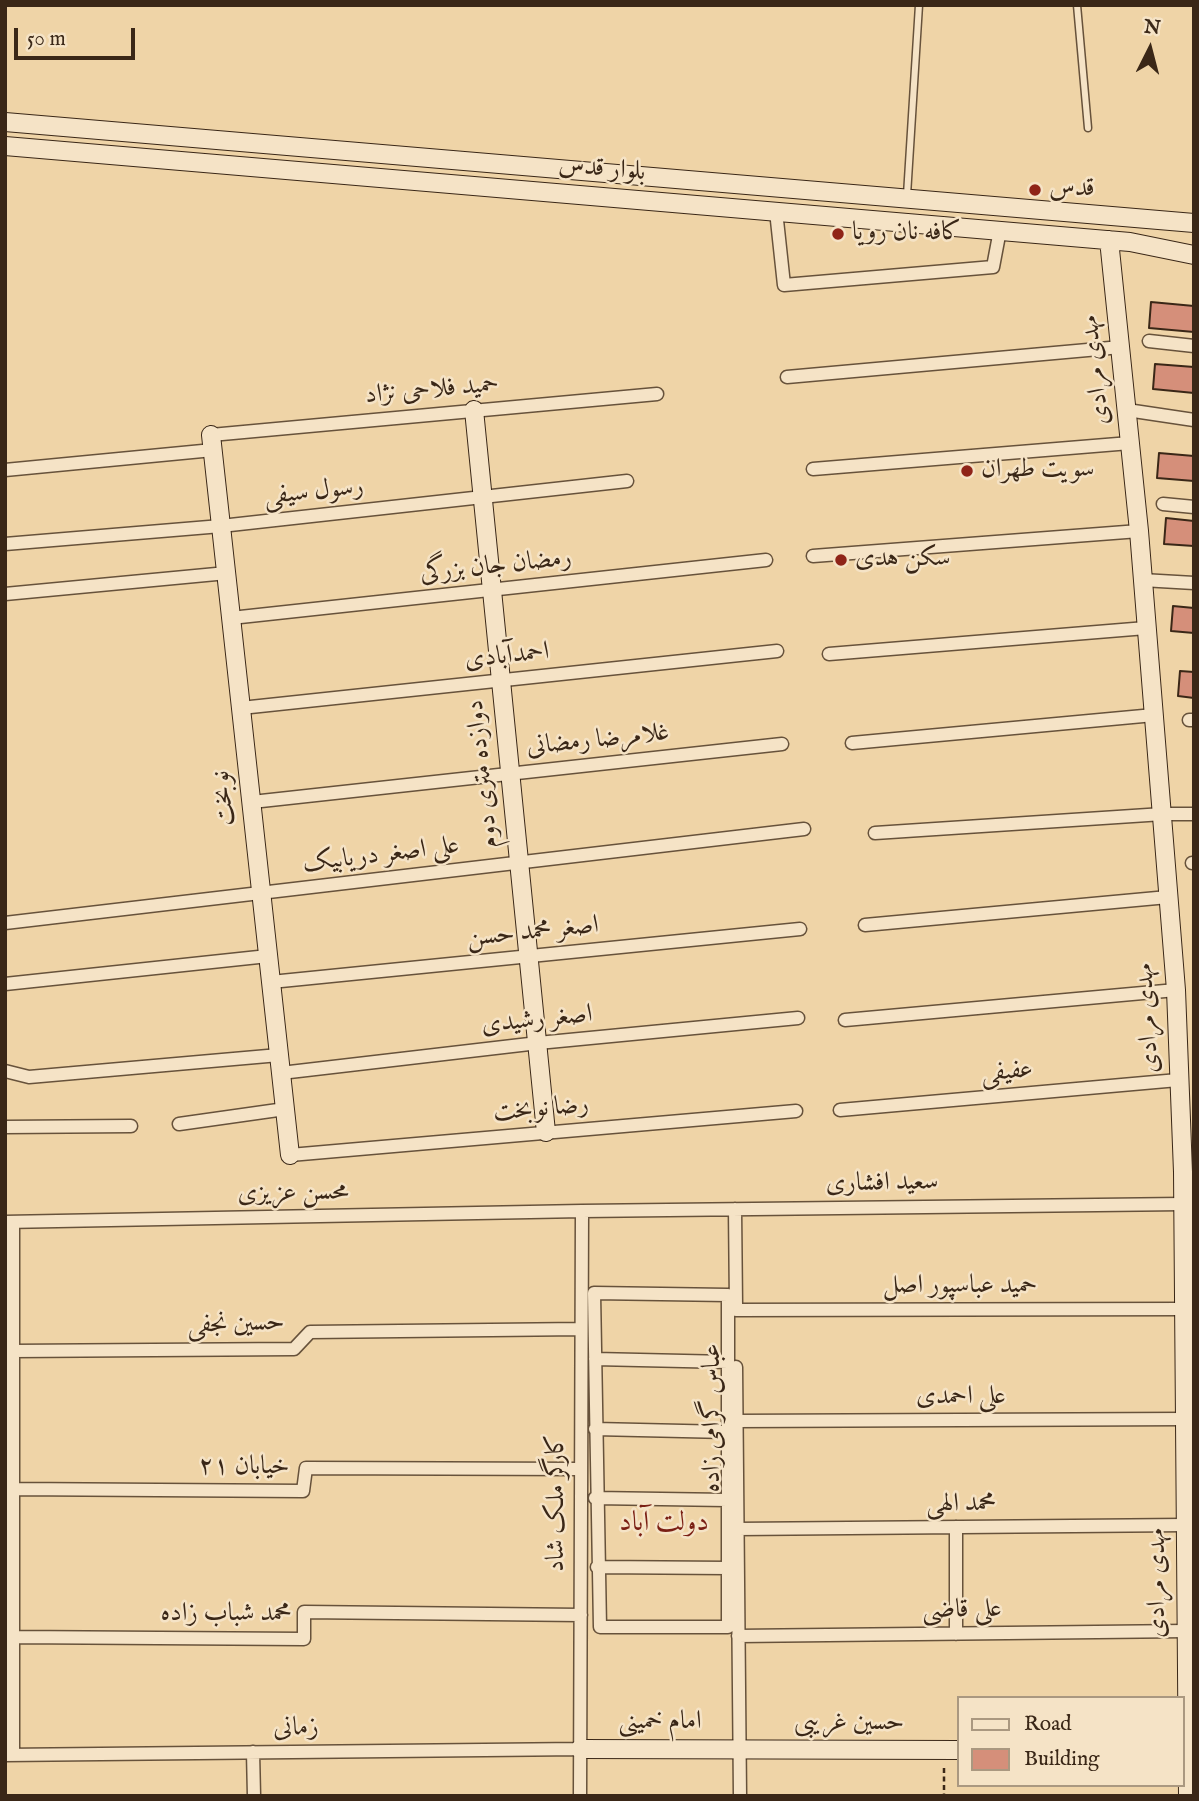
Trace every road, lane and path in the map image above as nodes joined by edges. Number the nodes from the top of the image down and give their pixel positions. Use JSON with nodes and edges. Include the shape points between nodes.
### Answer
{"nodes":[{"id":1,"x":919,"y":5,"type":"edge"},
{"id":2,"x":1077,"y":5,"type":"edge"},
{"id":3,"x":5,"y":122,"type":"edge"},
{"id":4,"x":1088,"y":128,"type":"dead end"},
{"id":5,"x":5,"y":146,"type":"edge"},
{"id":6,"x":907,"y":197,"type":"junction"},
{"id":7,"x":776,"y":211,"type":"junction"},
{"id":8,"x":1194,"y":223,"type":"edge"},
{"id":9,"x":1000,"y":230,"type":"junction"},
{"id":10,"x":1109,"y":240,"type":"junction"},
{"id":11,"x":1194,"y":255,"type":"edge"},
{"id":12,"x":1149,"y":341,"type":"dead end"},
{"id":13,"x":1194,"y":346,"type":"edge"},
{"id":14,"x":1121,"y":347,"type":"junction"},
{"id":15,"x":787,"y":377,"type":"dead end"},
{"id":16,"x":657,"y":394,"type":"dead end"},
{"id":17,"x":474,"y":410,"type":"junction"},
{"id":18,"x":1127,"y":411,"type":"junction"},
{"id":19,"x":1194,"y":420,"type":"edge"},
{"id":20,"x":212,"y":443,"type":"junction"},
{"id":21,"x":1130,"y":443,"type":"junction"},
{"id":22,"x":813,"y":469,"type":"dead end"},
{"id":23,"x":5,"y":470,"type":"edge"},
{"id":24,"x":628,"y":481,"type":"dead end"},
{"id":25,"x":483,"y":498,"type":"junction"},
{"id":26,"x":1163,"y":504,"type":"dead end"},
{"id":27,"x":1194,"y":507,"type":"edge"},
{"id":28,"x":221,"y":526,"type":"junction"},
{"id":29,"x":1139,"y":531,"type":"junction"},
{"id":30,"x":5,"y":544,"type":"edge"},
{"id":31,"x":813,"y":556,"type":"dead end"},
{"id":32,"x":766,"y":560,"type":"dead end"},
{"id":33,"x":226,"y":573,"type":"junction"},
{"id":34,"x":1142,"y":580,"type":"junction"},
{"id":35,"x":1194,"y":583,"type":"edge"},
{"id":36,"x":492,"y":590,"type":"junction"},
{"id":37,"x":5,"y":594,"type":"edge"},
{"id":38,"x":232,"y":618,"type":"junction"},
{"id":39,"x":1146,"y":628,"type":"junction"},
{"id":40,"x":777,"y":651,"type":"dead end"},
{"id":41,"x":829,"y":654,"type":"dead end"},
{"id":42,"x":501,"y":680,"type":"junction"},
{"id":43,"x":241,"y":708,"type":"junction"},
{"id":44,"x":1154,"y":715,"type":"junction"},
{"id":45,"x":852,"y":743,"type":"dead end"},
{"id":46,"x":782,"y":744,"type":"dead end"},
{"id":47,"x":511,"y":774,"type":"junction"},
{"id":48,"x":251,"y":802,"type":"junction"},
{"id":49,"x":1163,"y":814,"type":"junction"},
{"id":50,"x":1194,"y":814,"type":"edge"},
{"id":51,"x":804,"y":829,"type":"dead end"},
{"id":52,"x":875,"y":833,"type":"dead end"},
{"id":53,"x":520,"y":863,"type":"junction"},
{"id":54,"x":262,"y":893,"type":"junction"},
{"id":55,"x":1168,"y":897,"type":"junction"},
{"id":56,"x":5,"y":923,"type":"edge"},
{"id":57,"x":865,"y":925,"type":"dead end"},
{"id":58,"x":800,"y":929,"type":"dead end"},
{"id":59,"x":268,"y":956,"type":"junction"},
{"id":60,"x":529,"y":956,"type":"junction"},
{"id":61,"x":271,"y":982,"type":"junction"},
{"id":62,"x":5,"y":984,"type":"edge"},
{"id":63,"x":1175,"y":990,"type":"junction"},
{"id":64,"x":798,"y":1018,"type":"dead end"},
{"id":65,"x":845,"y":1020,"type":"dead end"},
{"id":66,"x":538,"y":1043,"type":"junction"},
{"id":67,"x":279,"y":1055,"type":"junction"},
{"id":68,"x":5,"y":1071,"type":"edge"},
{"id":69,"x":281,"y":1073,"type":"junction"},
{"id":70,"x":1184,"y":1089,"type":"edge"},
{"id":71,"x":285,"y":1109,"type":"junction"},
{"id":72,"x":840,"y":1110,"type":"dead end"},
{"id":73,"x":796,"y":1111,"type":"dead end"},
{"id":74,"x":179,"y":1124,"type":"dead end"},
{"id":75,"x":131,"y":1126,"type":"dead end"},
{"id":76,"x":5,"y":1128,"type":"edge"},
{"id":77,"x":547,"y":1132,"type":"junction"},
{"id":78,"x":290,"y":1155,"type":"joint"},
{"id":79,"x":1183,"y":1204,"type":"junction"},
{"id":80,"x":735,"y":1209,"type":"junction"},
{"id":81,"x":582,"y":1211,"type":"junction"},
{"id":82,"x":9,"y":1222,"type":"edge"},
{"id":83,"x":1189,"y":1242,"type":"edge"},
{"id":84,"x":1185,"y":1309,"type":"junction"},
{"id":85,"x":736,"y":1310,"type":"junction"},
{"id":86,"x":581,"y":1329,"type":"junction"},
{"id":87,"x":13,"y":1351,"type":"junction"},
{"id":88,"x":595,"y":1359,"type":"junction"},
{"id":89,"x":728,"y":1362,"type":"junction"},
{"id":90,"x":1186,"y":1419,"type":"junction"},
{"id":91,"x":732,"y":1426,"type":"junction"},
{"id":92,"x":595,"y":1429,"type":"junction"},
{"id":93,"x":581,"y":1475,"type":"junction"},
{"id":94,"x":596,"y":1481,"type":"junction"},
{"id":95,"x":13,"y":1489,"type":"junction"},
{"id":96,"x":596,"y":1498,"type":"junction"},
{"id":97,"x":727,"y":1500,"type":"junction"},
{"id":98,"x":1185,"y":1525,"type":"junction"},
{"id":99,"x":956,"y":1527,"type":"junction"},
{"id":100,"x":737,"y":1530,"type":"junction"},
{"id":101,"x":597,"y":1567,"type":"junction"},
{"id":102,"x":728,"y":1568,"type":"junction"},
{"id":103,"x":581,"y":1615,"type":"junction"},
{"id":104,"x":1185,"y":1631,"type":"junction"},
{"id":105,"x":956,"y":1634,"type":"junction"},
{"id":106,"x":738,"y":1636,"type":"junction"},
{"id":107,"x":13,"y":1637,"type":"junction"},
{"id":108,"x":9,"y":1700,"type":"edge"},
{"id":109,"x":580,"y":1749,"type":"junction"},
{"id":110,"x":739,"y":1750,"type":"junction"},
{"id":111,"x":951,"y":1750,"type":"edge"},
{"id":112,"x":1188,"y":1750,"type":"edge"},
{"id":113,"x":253,"y":1752,"type":"junction"},
{"id":114,"x":9,"y":1755,"type":"edge"},
{"id":115,"x":254,"y":1796,"type":"edge"},
{"id":116,"x":580,"y":1796,"type":"edge"},
{"id":117,"x":740,"y":1796,"type":"edge"},
{"id":118,"x":944,"y":1796,"type":"edge"},
{"id":119,"x":1188,"y":1796,"type":"edge"}],
"edges":[{"from":1,"to":6,"type":"lane"},
{"from":2,"to":4,"type":"lane"},
{"from":3,"to":6,"type":"street","name":"بلوار قدس"},
{"from":5,"to":7,"type":"street","name":"بلوار قدس"},
{"from":6,"to":8,"type":"street","name":"بلوار قدس"},
{"from":7,"to":9,"type":"street","name":"بلوار قدس"},
{"from":7,"to":9,"type":"street","via":[[784,285],[993,267]]},
{"from":9,"to":10,"type":"street","name":"بلوار قدس"},
{"from":10,"to":11,"type":"street","name":"بلوار قدس"},
{"from":10,"to":14,"type":"street","name":"مهدی مرادی"},
{"from":12,"to":13,"type":"street"},
{"from":14,"to":15,"type":"street"},
{"from":14,"to":18,"type":"street","name":"مهدی مرادی"},
{"from":16,"to":17,"type":"street","name":"حمید فلاحی نژاد"},
{"from":17,"to":20,"type":"street","name":"حمید فلاحی نژاد"},
{"from":17,"to":25,"type":"street","name":"دوازده متری دوم"},
{"from":18,"to":19,"type":"street"},
{"from":18,"to":21,"type":"street","name":"مهدی مرادی"},
{"from":20,"to":23,"type":"street","name":"حمید فلاحی نژاد"},
{"from":20,"to":28,"type":"street","name":"نوبخت"},
{"from":21,"to":22,"type":"street"},
{"from":21,"to":29,"type":"street","name":"مهدی مرادی"},
{"from":24,"to":25,"type":"street","name":"رسول سیفی"},
{"from":25,"to":28,"type":"street","name":"رسول سیفی"},
{"from":25,"to":36,"type":"street","name":"دوازده متری دوم"},
{"from":26,"to":27,"type":"street"},
{"from":28,"to":30,"type":"street","name":"رسول سیفی"},
{"from":28,"to":33,"type":"street","name":"نوبخت"},
{"from":29,"to":31,"type":"street"},
{"from":29,"to":34,"type":"street","name":"مهدی مرادی"},
{"from":32,"to":36,"type":"street","name":"رمضان جان بزرگی"},
{"from":33,"to":37,"type":"street"},
{"from":33,"to":38,"type":"street","name":"نوبخت"},
{"from":34,"to":35,"type":"street"},
{"from":34,"to":39,"type":"street","name":"مهدی مرادی"},
{"from":36,"to":38,"type":"street","name":"رمضان جان بزرگی"},
{"from":36,"to":42,"type":"street","name":"دوازده متری دوم"},
{"from":38,"to":43,"type":"street","name":"نوبخت"},
{"from":39,"to":41,"type":"street"},
{"from":39,"to":44,"type":"street","name":"مهدی مرادی"},
{"from":40,"to":42,"type":"street","name":"احمدآبادی"},
{"from":42,"to":43,"type":"street","name":"احمدآبادی"},
{"from":42,"to":47,"type":"street","name":"دوازده متری دوم"},
{"from":43,"to":48,"type":"street","name":"نوبخت"},
{"from":44,"to":45,"type":"street"},
{"from":44,"to":49,"type":"street","name":"مهدی مرادی"},
{"from":46,"to":47,"type":"street","name":"غلامرضا رمضانی"},
{"from":47,"to":48,"type":"street","name":"غلامرضا رمضانی"},
{"from":47,"to":53,"type":"street","name":"دوازده متری دوم"},
{"from":48,"to":54,"type":"street","name":"نوبخت"},
{"from":49,"to":50,"type":"street"},
{"from":49,"to":52,"type":"street"},
{"from":49,"to":55,"type":"street","name":"مهدی مرادی"},
{"from":51,"to":53,"type":"street","name":"علی اصغر دریابیک"},
{"from":53,"to":54,"type":"street","name":"علی اصغر دریابیک"},
{"from":53,"to":60,"type":"street","name":"دوازده متری دوم"},
{"from":54,"to":56,"type":"street","name":"علی اصغر دریابیک"},
{"from":54,"to":59,"type":"street","name":"نوبخت"},
{"from":55,"to":57,"type":"street"},
{"from":55,"to":63,"type":"street","name":"مهدی مرادی"},
{"from":58,"to":60,"type":"street","name":"اصغر محمد حسن"},
{"from":59,"to":61,"type":"street","name":"نوبخت"},
{"from":59,"to":62,"type":"street"},
{"from":60,"to":61,"type":"street","name":"اصغر محمد حسن"},
{"from":60,"to":66,"type":"street","name":"دوازده متری دوم"},
{"from":61,"to":67,"type":"street","name":"نوبخت"},
{"from":63,"to":65,"type":"street"},
{"from":63,"to":70,"type":"street","name":"مهدی مرادی"},
{"from":64,"to":66,"type":"street","name":"اصغر رشیدی"},
{"from":66,"to":69,"type":"street","name":"اصغر رشیدی"},
{"from":66,"to":77,"type":"street","name":"دوازده متری دوم"},
{"from":67,"to":68,"type":"street","via":[[29,1077]]},
{"from":67,"to":69,"type":"street","name":"نوبخت"},
{"from":69,"to":71,"type":"street","name":"نوبخت"},
{"from":70,"to":72,"type":"street","name":"عفیفی"},
{"from":70,"to":79,"type":"street","name":"مهدی مرادی"},
{"from":71,"to":74,"type":"street"},
{"from":71,"to":78,"type":"street","name":"نوبخت"},
{"from":73,"to":77,"type":"street","name":"رضا نوبخت"},
{"from":75,"to":76,"type":"street"},
{"from":77,"to":78,"type":"street","name":"رضا نوبخت"},
{"from":79,"to":80,"type":"street","name":"سعید افشاری"},
{"from":79,"to":83,"type":"street","name":"مهدی مرادی"},
{"from":80,"to":81,"type":"street","name":"سعید افشاری"},
{"from":80,"to":85,"type":"street","name":"عباس گرامی زاده"},
{"from":81,"to":82,"type":"street","name":"محسن عزیزی"},
{"from":81,"to":86,"type":"street","name":"کارگر ملک شاد"},
{"from":82,"to":87,"type":"street"},
{"from":83,"to":84,"type":"street","name":"مهدی مرادی"},
{"from":84,"to":85,"type":"street","name":"حمید عباسپور اصل"},
{"from":84,"to":90,"type":"street","name":"مهدی مرادی"},
{"from":85,"to":91,"type":"street","name":"عباس گرامی زاده"},
{"from":86,"to":87,"type":"street","name":"حسین نجفی","via":[[310,1332],[294,1349]]},
{"from":86,"to":93,"type":"street","name":"کارگر ملک شاد"},
{"from":87,"to":95,"type":"street"},
{"from":88,"to":89,"type":"street"},
{"from":88,"to":89,"type":"street","via":[[594,1293],[728,1295]]},
{"from":88,"to":92,"type":"street"},
{"from":89,"to":91,"type":"street"},
{"from":90,"to":91,"type":"street","name":"علی احمدی"},
{"from":90,"to":98,"type":"street","name":"مهدی مرادی"},
{"from":91,"to":92,"type":"street","name":"علی احمدی"},
{"from":91,"to":97,"type":"street"},
{"from":91,"to":100,"type":"street","name":"عباس گرامی زاده"},
{"from":92,"to":94,"type":"street"},
{"from":93,"to":94,"type":"street"},
{"from":93,"to":95,"type":"street","name":"خیابان ۲۱","via":[[306,1468],[303,1491]]},
{"from":93,"to":103,"type":"street","name":"کارگر ملک شاد"},
{"from":94,"to":96,"type":"street"},
{"from":95,"to":107,"type":"street"},
{"from":96,"to":97,"type":"street"},
{"from":96,"to":101,"type":"street"},
{"from":97,"to":102,"type":"street"},
{"from":98,"to":99,"type":"street","name":"محمد الهی"},
{"from":98,"to":104,"type":"street","name":"مهدی مرادی"},
{"from":99,"to":100,"type":"street","name":"محمد الهی"},
{"from":99,"to":105,"type":"street"},
{"from":100,"to":106,"type":"street","name":"عباس گرامی زاده"},
{"from":101,"to":102,"type":"street"},
{"from":101,"to":102,"type":"street","via":[[600,1627],[728,1627]]},
{"from":103,"to":107,"type":"street","name":"محمد شباب زاده","via":[[304,1612],[304,1639]]},
{"from":103,"to":109,"type":"street","name":"کارگر ملک شاد"},
{"from":104,"to":105,"type":"street","name":"علی قاضی"},
{"from":104,"to":112,"type":"street","name":"مهدی مرادی"},
{"from":105,"to":106,"type":"street","name":"علی قاضی"},
{"from":106,"to":110,"type":"street","name":"عباس گرامی زاده"},
{"from":107,"to":108,"type":"street"},
{"from":108,"to":114,"type":"street"},
{"from":109,"to":110,"type":"street","name":"امام خمینی"},
{"from":109,"to":113,"type":"street","name":"زمانی"},
{"from":109,"to":116,"type":"street","name":"کارگر ملک شاد"},
{"from":110,"to":111,"type":"street","name":"حسین غریبی"},
{"from":110,"to":117,"type":"street","name":"عباس گرامی زاده"},
{"from":111,"to":118,"type":"path"},
{"from":112,"to":119,"type":"street","name":"مهدی مرادی"},
{"from":113,"to":114,"type":"street","name":"زمانی"},
{"from":113,"to":115,"type":"street"}]}
